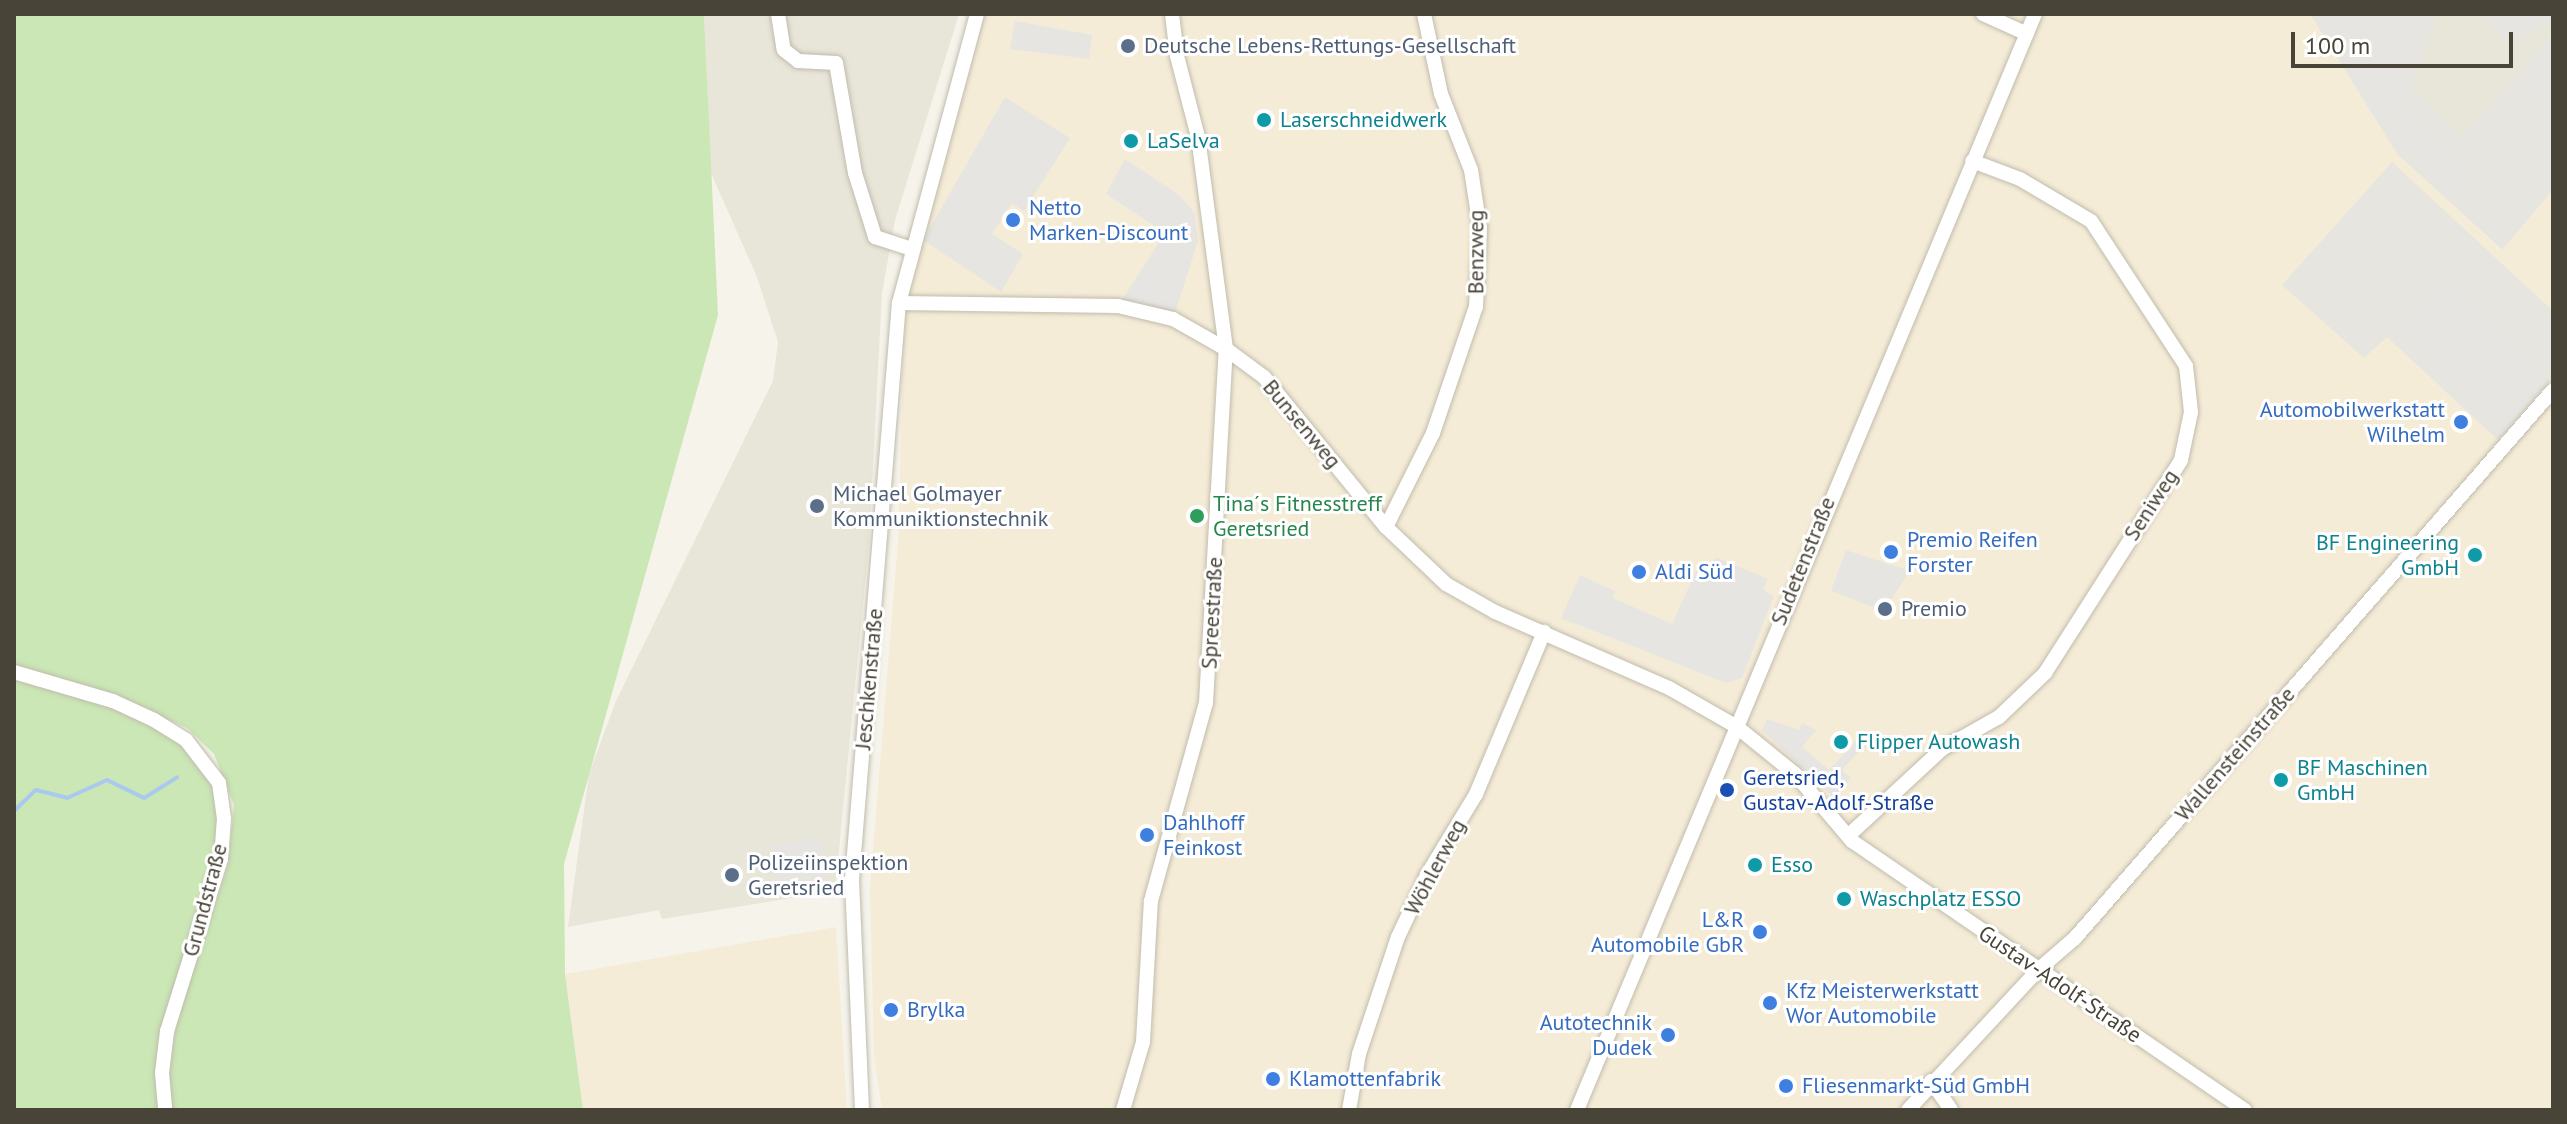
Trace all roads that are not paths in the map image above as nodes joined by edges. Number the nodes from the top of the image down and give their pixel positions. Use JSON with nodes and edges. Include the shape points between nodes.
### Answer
{"nodes":[{"id":1,"x":778,"y":14,"type":"edge"},
{"id":2,"x":977,"y":14,"type":"edge"},
{"id":3,"x":1172,"y":14,"type":"edge"},
{"id":4,"x":1424,"y":14,"type":"edge"},
{"id":5,"x":1983,"y":14,"type":"edge"},
{"id":6,"x":2035,"y":14,"type":"edge"},
{"id":7,"x":2027,"y":34,"type":"junction"},
{"id":8,"x":1972,"y":161,"type":"junction"},
{"id":9,"x":913,"y":249,"type":"junction"},
{"id":10,"x":899,"y":303,"type":"junction"},
{"id":11,"x":1226,"y":349,"type":"junction"},
{"id":12,"x":2553,"y":390,"type":"edge"},
{"id":13,"x":1386,"y":527,"type":"junction"},
{"id":14,"x":1544,"y":632,"type":"junction"},
{"id":15,"x":14,"y":672,"type":"edge"},
{"id":16,"x":1737,"y":727,"type":"junction"},
{"id":17,"x":1848,"y":836,"type":"junction"},
{"id":18,"x":2038,"y":970,"type":"junction"},
{"id":19,"x":1931,"y":1081,"type":"junction"},
{"id":20,"x":165,"y":1110,"type":"edge"},
{"id":21,"x":862,"y":1110,"type":"edge"},
{"id":22,"x":1123,"y":1110,"type":"edge"},
{"id":23,"x":1349,"y":1110,"type":"edge"},
{"id":24,"x":1577,"y":1110,"type":"edge"},
{"id":25,"x":1908,"y":1110,"type":"edge"},
{"id":26,"x":1951,"y":1110,"type":"edge"},
{"id":27,"x":2245,"y":1110,"type":"edge"}],
"edges":[{"from":1,"to":9,"type":"street","via":[[784,50],[798,61],[836,63],[855,173],[875,237]]},
{"from":2,"to":9,"type":"street","name":"Jeschkenstraße"},
{"from":3,"to":11,"type":"street","name":"Spreestraße","via":[[1198,137]]},
{"from":4,"to":13,"type":"street","name":"Benzweg","via":[[1441,94],[1471,170],[1480,228],[1476,307],[1433,433]]},
{"from":5,"to":7,"type":"street"},
{"from":6,"to":7,"type":"street","name":"Sudetenstraße"},
{"from":7,"to":8,"type":"street","name":"Sudetenstraße"},
{"from":8,"to":16,"type":"street","name":"Sudetenstraße"},
{"from":8,"to":17,"type":"street","name":"Seniweg","via":[[2020,179],[2091,221],[2186,366],[2191,412],[2181,460],[2045,673],[1999,717],[1942,749]]},
{"from":9,"to":10,"type":"street","name":"Jeschkenstraße"},
{"from":10,"to":11,"type":"street","name":"Bunsenweg","via":[[1118,306],[1173,319]]},
{"from":10,"to":21,"type":"street","name":"Jeschkenstraße","via":[[852,879]]},
{"from":11,"to":13,"type":"street","name":"Bunsenweg","via":[[1264,377],[1304,421]]},
{"from":11,"to":22,"type":"street","name":"Spreestraße","via":[[1206,703],[1151,901],[1143,1042]]},
{"from":12,"to":18,"type":"street","name":"Wallensteinstraße","via":[[2075,938]]},
{"from":13,"to":14,"type":"street","name":"Bunsenweg","via":[[1446,584]]},
{"from":14,"to":16,"type":"street","name":"Bunsenweg","via":[[1669,688]]},
{"from":14,"to":23,"type":"street","name":"Wöhlerweg","via":[[1476,794],[1427,875],[1398,937],[1359,1054]]},
{"from":15,"to":20,"type":"street","name":"Grundstraße","via":[[113,701],[154,720],[186,740],[219,783],[224,818],[221,859],[167,1031]]},
{"from":16,"to":17,"type":"street","name":"Gustav-Adolf-Straße","via":[[1795,774]]},
{"from":16,"to":24,"type":"street","name":"Sudetenstraße"},
{"from":17,"to":18,"type":"street","name":"Gustav-Adolf-Straße"},
{"from":18,"to":19,"type":"street","name":"Wallensteinstraße"},
{"from":18,"to":27,"type":"street","name":"Gustav-Adolf-Straße"},
{"from":19,"to":25,"type":"street","name":"Wallensteinstraße"},
{"from":19,"to":26,"type":"street"}]}
